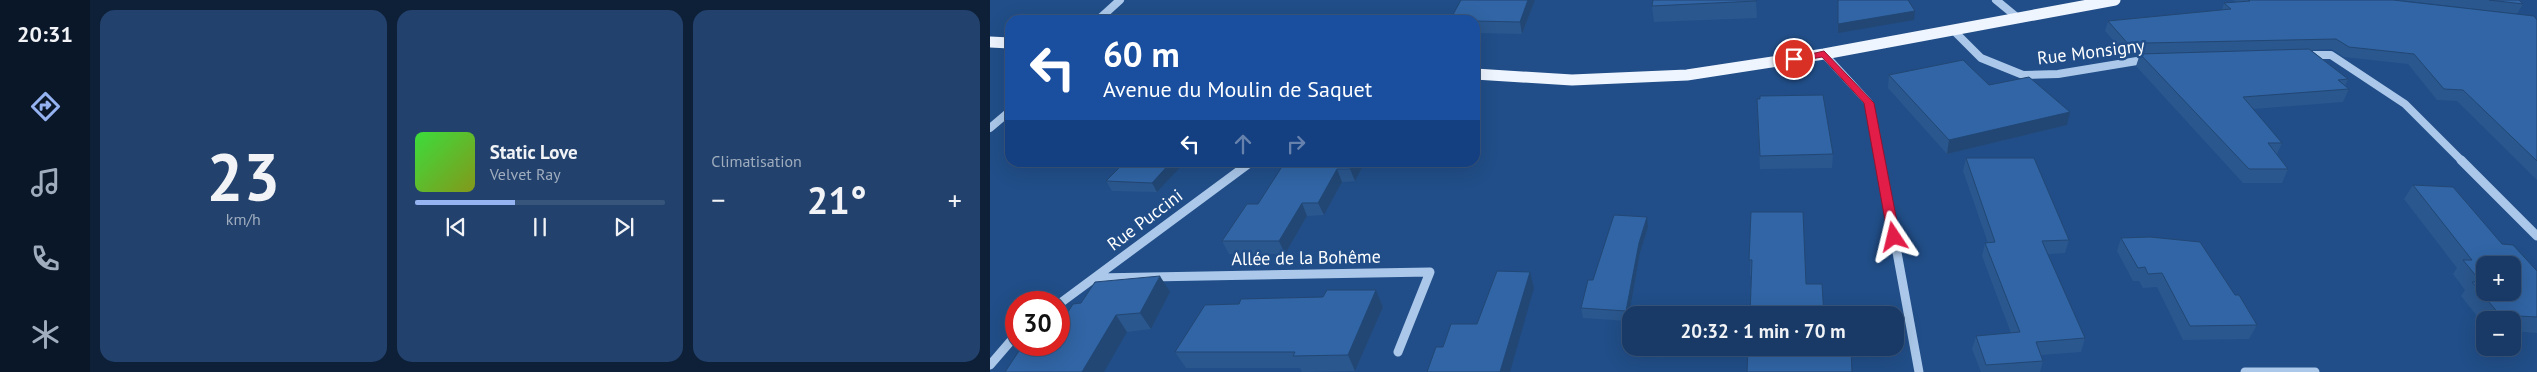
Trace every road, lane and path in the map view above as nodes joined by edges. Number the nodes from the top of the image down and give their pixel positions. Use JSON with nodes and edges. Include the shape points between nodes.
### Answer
{"nodes":[{"id":1,"x":1120,"y":0,"type":"edge"},
{"id":2,"x":1996,"y":0,"type":"edge"},
{"id":3,"x":2115,"y":0,"type":"edge"},
{"id":4,"x":1104,"y":15,"type":"edge"},
{"id":5,"x":2018,"y":18,"type":"junction"},
{"id":6,"x":1954,"y":30,"type":"junction"},
{"id":7,"x":990,"y":42,"type":"edge"},
{"id":8,"x":1005,"y":43,"type":"edge"},
{"id":9,"x":1824,"y":54,"type":"junction"},
{"id":10,"x":2302,"y":55,"type":"edge"},
{"id":11,"x":2163,"y":58,"type":"edge"},
{"id":12,"x":1480,"y":74,"type":"edge"},
{"id":13,"x":1005,"y":114,"type":"edge"},
{"id":14,"x":990,"y":128,"type":"edge"},
{"id":15,"x":1244,"y":167,"type":"edge"},
{"id":16,"x":2537,"y":236,"type":"edge"},
{"id":17,"x":1096,"y":278,"type":"junction"},
{"id":18,"x":1070,"y":296,"type":"edge"},
{"id":19,"x":1005,"y":348,"type":"edge"},
{"id":20,"x":1398,"y":352,"type":"dead end"},
{"id":21,"x":990,"y":365,"type":"edge"},
{"id":22,"x":1919,"y":372,"type":"edge"},
{"id":23,"x":2244,"y":372,"type":"edge"},
{"id":24,"x":2315,"y":372,"type":"edge"}],
"edges":[{"from":1,"to":4,"type":"street"},
{"from":2,"to":5,"type":"street"},
{"from":3,"to":5,"type":"main road"},
{"from":5,"to":6,"type":"main road"},
{"from":6,"to":9,"type":"main road"},
{"from":6,"to":11,"type":"street","name":"Rue Monsigny","via":[[1981,58],[2023,75],[2058,74]]},
{"from":7,"to":8,"type":"main road"},
{"from":9,"to":12,"type":"main road","via":[[1738,69],[1639,79],[1572,80]]},
{"from":9,"to":22,"type":"street","via":[[1869,103]]},
{"from":10,"to":16,"type":"street","via":[[2331,54],[2405,104]]},
{"from":13,"to":14,"type":"street"},
{"from":15,"to":17,"type":"street","name":"Rue Puccini"},
{"from":17,"to":18,"type":"street","name":"Rue Puccini"},
{"from":17,"to":20,"type":"street","name":"Allée de la Bohême","via":[[1430,272]]},
{"from":19,"to":21,"type":"street"},
{"from":23,"to":24,"type":"street"}]}
